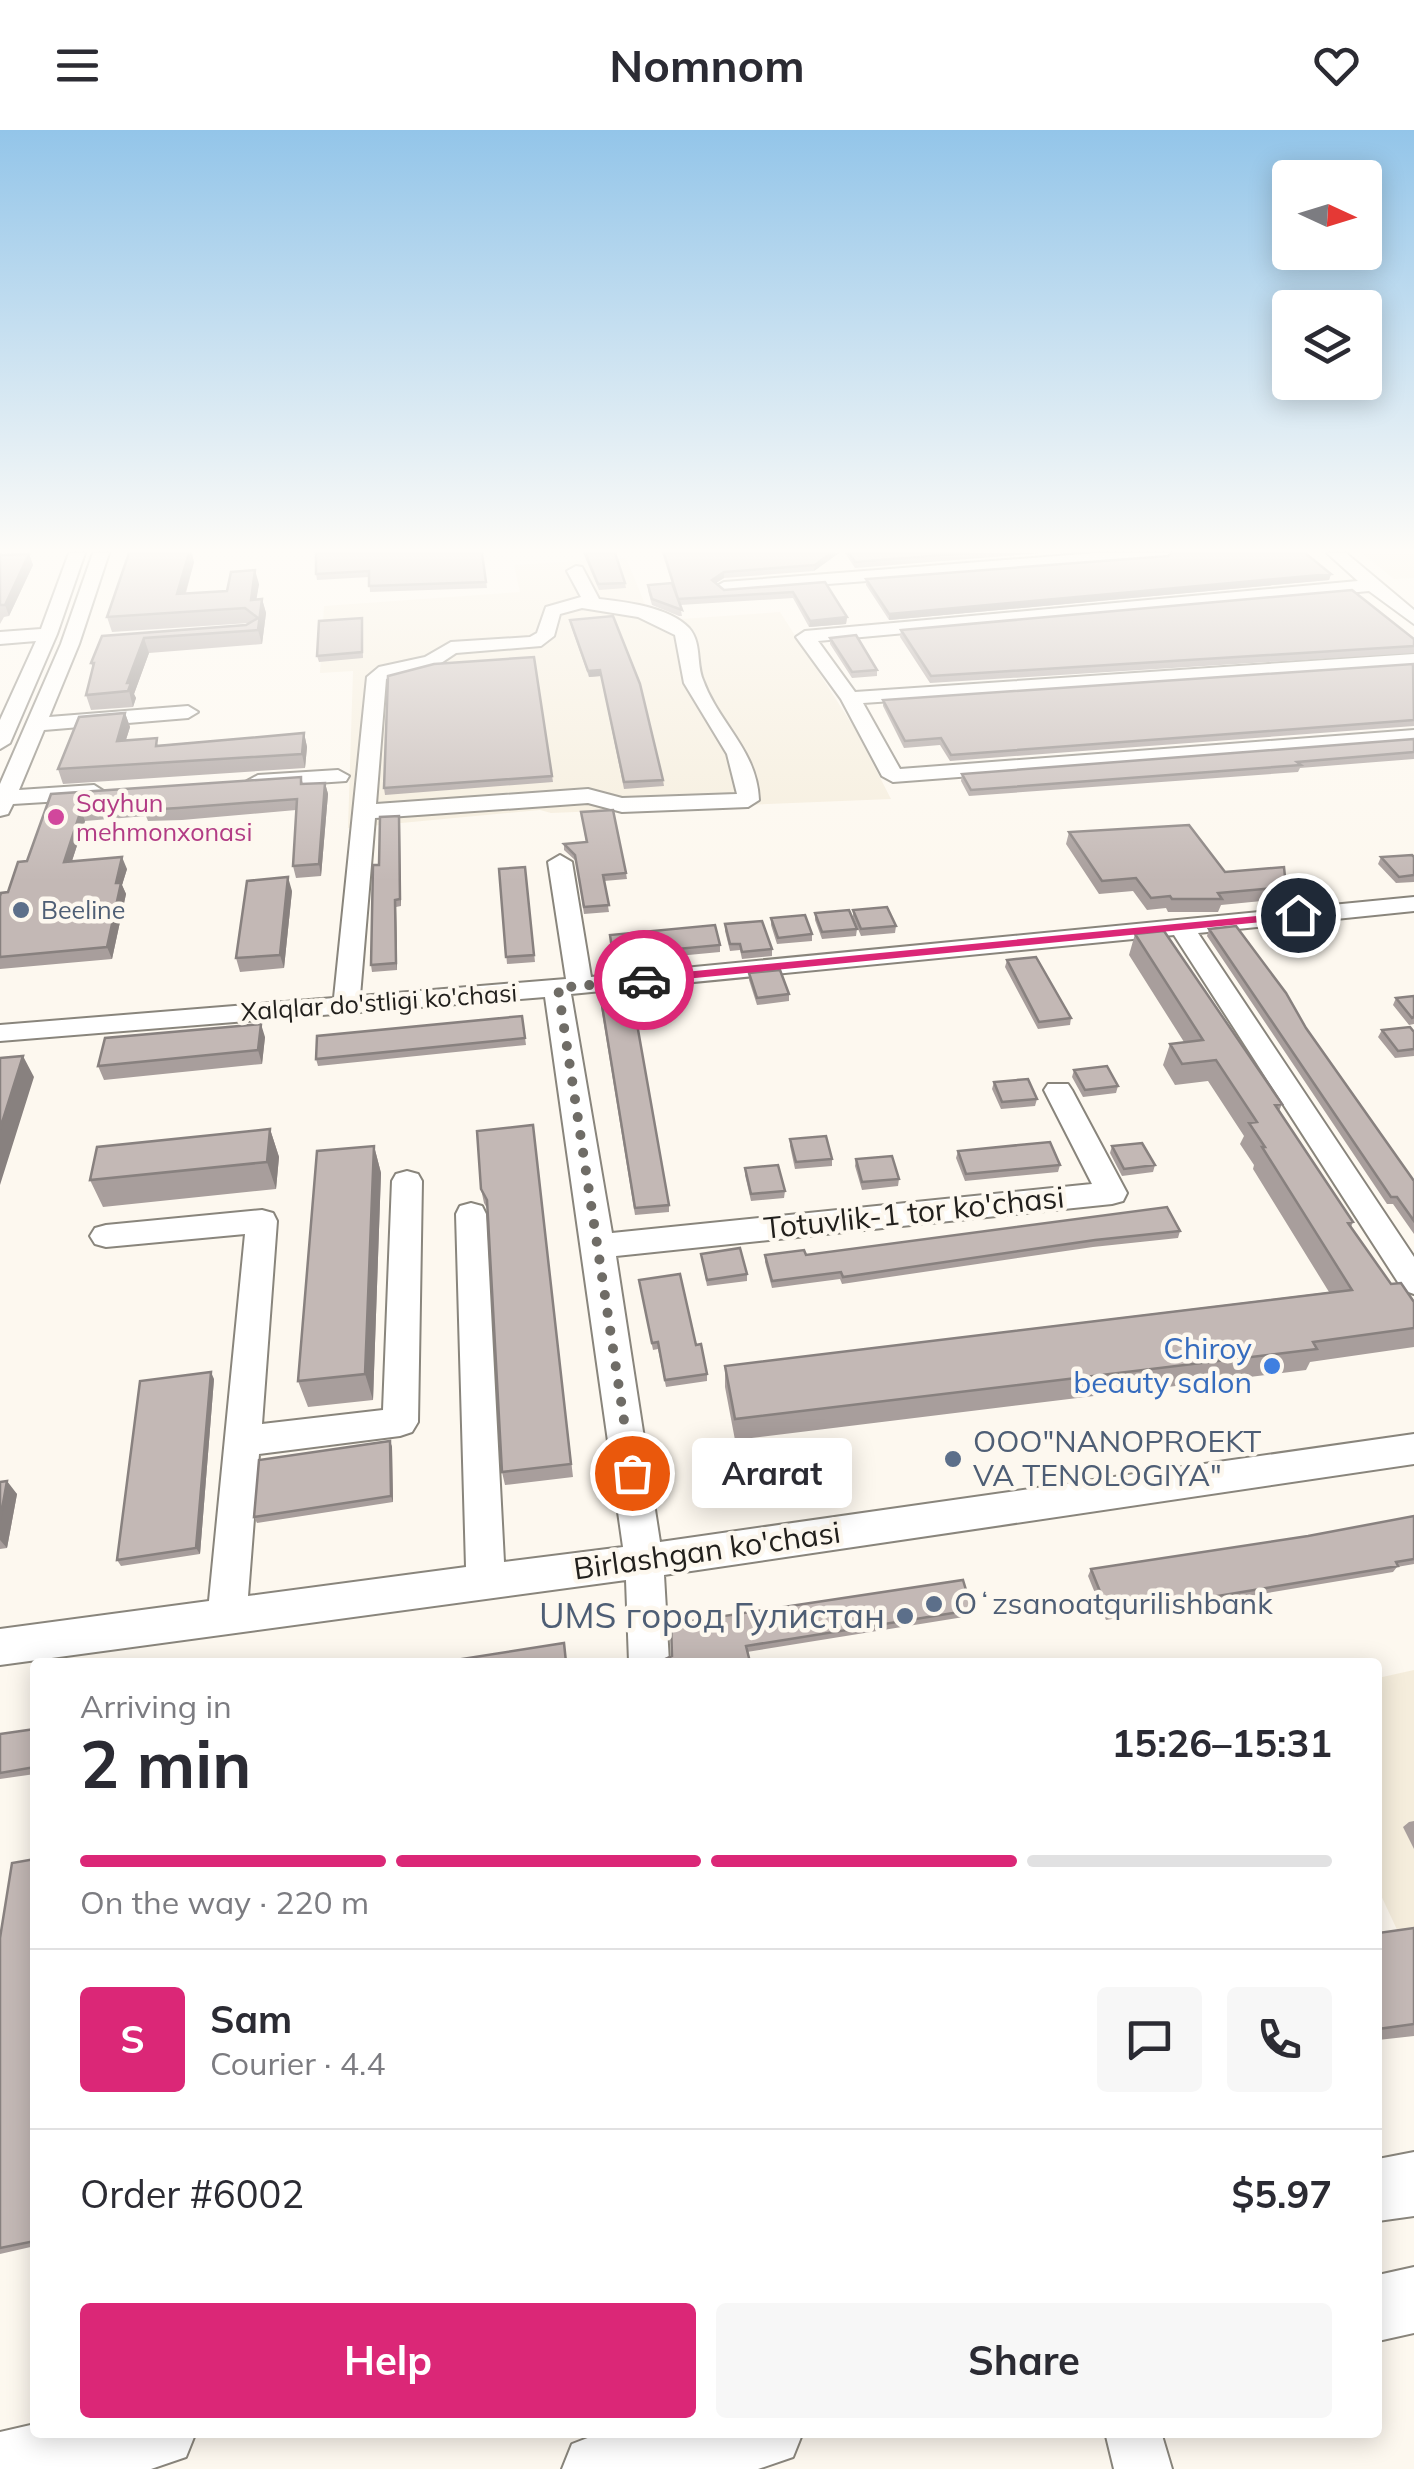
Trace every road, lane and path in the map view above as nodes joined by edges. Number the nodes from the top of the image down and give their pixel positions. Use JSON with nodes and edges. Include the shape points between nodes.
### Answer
{"nodes":[{"id":1,"x":36,"y":662,"type":"edge"},
{"id":2,"x":63,"y":662,"type":"edge"},
{"id":3,"x":437,"y":662,"type":"edge"},
{"id":4,"x":689,"y":662,"type":"edge"},
{"id":5,"x":824,"y":662,"type":"edge"},
{"id":6,"x":1382,"y":662,"type":"edge"},
{"id":7,"x":850,"y":698,"type":"junction"},
{"id":8,"x":188,"y":712,"type":"dead end"},
{"id":9,"x":38,"y":724,"type":"junction"},
{"id":10,"x":1414,"y":736,"type":"edge"},
{"id":11,"x":0,"y":743,"type":"edge"},
{"id":12,"x":338,"y":776,"type":"dead end"},
{"id":13,"x":240,"y":782,"type":"edge"},
{"id":14,"x":122,"y":790,"type":"edge"},
{"id":15,"x":2,"y":803,"type":"edge"},
{"id":16,"x":363,"y":812,"type":"junction"},
{"id":17,"x":560,"y":862,"type":"dead end"},
{"id":18,"x":1414,"y":904,"type":"edge"},
{"id":19,"x":1181,"y":926,"type":"junction"},
{"id":20,"x":569,"y":987,"type":"junction"},
{"id":21,"x":346,"y":1004,"type":"junction"},
{"id":22,"x":0,"y":1034,"type":"edge"},
{"id":23,"x":1058,"y":1090,"type":"dead end"},
{"id":24,"x":407,"y":1181,"type":"dead end"},
{"id":25,"x":471,"y":1214,"type":"dead end"},
{"id":26,"x":106,"y":1236,"type":"dead end"},
{"id":27,"x":600,"y":1246,"type":"junction"},
{"id":28,"x":1414,"y":1282,"type":"edge"},
{"id":29,"x":242,"y":1441,"type":"junction"},
{"id":30,"x":1414,"y":1449,"type":"edge"},
{"id":31,"x":644,"y":1562,"type":"junction"},
{"id":32,"x":486,"y":1582,"type":"junction"},
{"id":33,"x":227,"y":1616,"type":"junction"},
{"id":34,"x":0,"y":1648,"type":"edge"},
{"id":35,"x":648,"y":1658,"type":"edge"},
{"id":36,"x":1414,"y":2184,"type":"edge"},
{"id":37,"x":1382,"y":2189,"type":"edge"},
{"id":38,"x":1414,"y":2300,"type":"edge"},
{"id":39,"x":1382,"y":2307,"type":"edge"},
{"id":40,"x":134,"y":2438,"type":"edge"},
{"id":41,"x":1135,"y":2438,"type":"edge"},
{"id":42,"x":763,"y":2445,"type":"edge"},
{"id":43,"x":0,"y":2467,"type":"edge"},
{"id":44,"x":598,"y":2469,"type":"edge"},
{"id":45,"x":1143,"y":2469,"type":"edge"}],
"edges":[{"from":1,"to":11,"type":"street"},
{"from":2,"to":9,"type":"street"},
{"from":3,"to":16,"type":"street","via":[[377,677]]},
{"from":4,"to":16,"type":"street","via":[[692,680],[730,734],[748,800],[622,804],[588,796]]},
{"from":5,"to":7,"type":"street"},
{"from":6,"to":7,"type":"street"},
{"from":7,"to":10,"type":"street","via":[[893,776]]},
{"from":8,"to":9,"type":"street"},
{"from":9,"to":15,"type":"street"},
{"from":12,"to":13,"type":"street"},
{"from":14,"to":15,"type":"street"},
{"from":16,"to":21,"type":"street"},
{"from":17,"to":20,"type":"street"},
{"from":18,"to":19,"type":"street","name":"Xalqlar do'stligi ko'chasi"},
{"from":19,"to":20,"type":"street","name":"Xalqlar do'stligi ko'chasi"},
{"from":19,"to":28,"type":"street"},
{"from":20,"to":21,"type":"street","name":"Xalqlar do'stligi ko'chasi"},
{"from":20,"to":27,"type":"street"},
{"from":21,"to":22,"type":"street","name":"Xalqlar do'stligi ko'chasi"},
{"from":23,"to":27,"type":"street","name":"Totuvlik-1 tor ko'chasi","via":[[1112,1193]]},
{"from":24,"to":29,"type":"street","via":[[400,1422]]},
{"from":25,"to":32,"type":"street"},
{"from":26,"to":29,"type":"street","via":[[262,1220]]},
{"from":27,"to":31,"type":"street"},
{"from":29,"to":33,"type":"street"},
{"from":30,"to":31,"type":"street","name":"Birlashgan ko'chasi"},
{"from":31,"to":32,"type":"street","name":"Birlashgan ko'chasi"},
{"from":31,"to":35,"type":"street"},
{"from":32,"to":33,"type":"street","name":"Birlashgan ko'chasi"},
{"from":33,"to":34,"type":"street","name":"Birlashgan ko'chasi"},
{"from":36,"to":37,"type":"main road"},
{"from":38,"to":39,"type":"main road"},
{"from":40,"to":43,"type":"main road"},
{"from":41,"to":45,"type":"street"},
{"from":42,"to":44,"type":"main road"}]}
